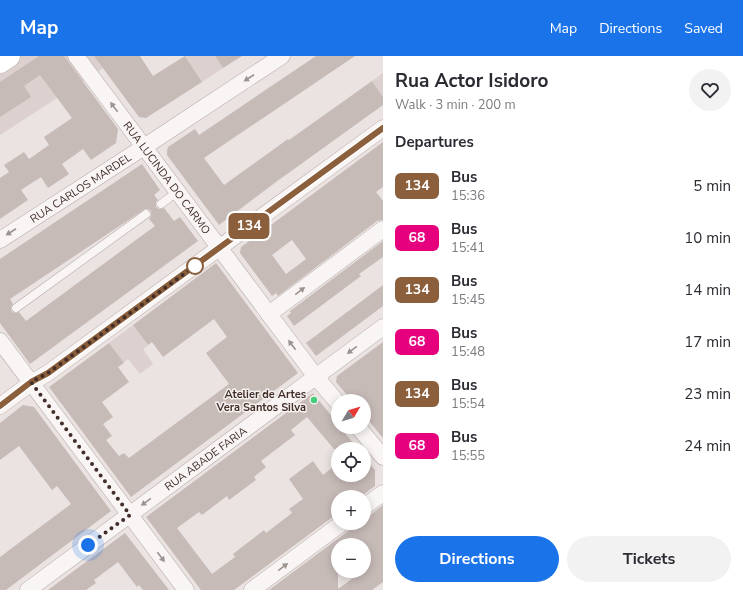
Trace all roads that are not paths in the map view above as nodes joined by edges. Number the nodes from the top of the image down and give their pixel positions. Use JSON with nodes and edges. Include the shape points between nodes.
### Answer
{"nodes":[{"id":1,"x":9,"y":56,"type":"edge"},
{"id":2,"x":76,"y":56,"type":"edge"},
{"id":3,"x":282,"y":56,"type":"edge"},
{"id":4,"x":0,"y":62,"type":"edge"},
{"id":5,"x":383,"y":128,"type":"edge"},
{"id":6,"x":144,"y":147,"type":"junction"},
{"id":7,"x":177,"y":192,"type":"junction"},
{"id":8,"x":161,"y":204,"type":"dead end"},
{"id":9,"x":146,"y":214,"type":"dead end"},
{"id":10,"x":383,"y":229,"type":"edge"},
{"id":11,"x":0,"y":240,"type":"edge"},
{"id":12,"x":219,"y":248,"type":"junction"},
{"id":13,"x":16,"y":308,"type":"dead end"},
{"id":14,"x":269,"y":314,"type":"junction"},
{"id":15,"x":383,"y":327,"type":"edge"},
{"id":16,"x":0,"y":340,"type":"edge"},
{"id":17,"x":316,"y":377,"type":"junction"},
{"id":18,"x":31,"y":382,"type":"junction"},
{"id":19,"x":331,"y":395,"type":"edge"},
{"id":20,"x":0,"y":406,"type":"edge"},
{"id":21,"x":364,"y":434,"type":"edge"},
{"id":22,"x":383,"y":457,"type":"edge"},
{"id":23,"x":383,"y":492,"type":"edge"},
{"id":24,"x":371,"y":501,"type":"edge"},
{"id":25,"x":130,"y":515,"type":"junction"},
{"id":26,"x":333,"y":530,"type":"edge"},
{"id":27,"x":28,"y":590,"type":"edge"},
{"id":28,"x":186,"y":590,"type":"edge"},
{"id":29,"x":252,"y":590,"type":"edge"}],
"edges":[{"from":1,"to":4,"type":"main road"},
{"from":6,"to":2,"type":"street","name":"RUA LUCINDA DO CARMO","one_way":true},
{"from":3,"to":6,"type":"street","name":"RUA CARLOS MARDEL","one_way":true},
{"from":5,"to":12,"type":"street"},
{"from":6,"to":7,"type":"street","name":"RUA LUCINDA DO CARMO"},
{"from":6,"to":11,"type":"street","name":"RUA CARLOS MARDEL","one_way":true},
{"from":7,"to":8,"type":"lane"},
{"from":7,"to":12,"type":"street","name":"RUA LUCINDA DO CARMO"},
{"from":9,"to":13,"type":"lane"},
{"from":14,"to":10,"type":"street","one_way":true},
{"from":12,"to":14,"type":"street","name":"RUA LUCINDA DO CARMO"},
{"from":12,"to":18,"type":"street","via":[[48,373]]},
{"from":17,"to":14,"type":"street","name":"RUA LUCINDA DO CARMO","one_way":true},
{"from":15,"to":17,"type":"street","name":"RUA ABADE FARIA","one_way":true},
{"from":16,"to":18,"type":"street"},
{"from":17,"to":19,"type":"street","name":"RUA LUCINDA DO CARMO"},
{"from":17,"to":25,"type":"street","name":"RUA ABADE FARIA","one_way":true},
{"from":18,"to":20,"type":"street"},
{"from":18,"to":25,"type":"street"},
{"from":21,"to":22,"type":"street"},
{"from":23,"to":24,"type":"street"},
{"from":25,"to":27,"type":"street","name":"RUA ABADE FARIA"},
{"from":25,"to":28,"type":"street","one_way":true},
{"from":29,"to":26,"type":"street","one_way":true}]}
